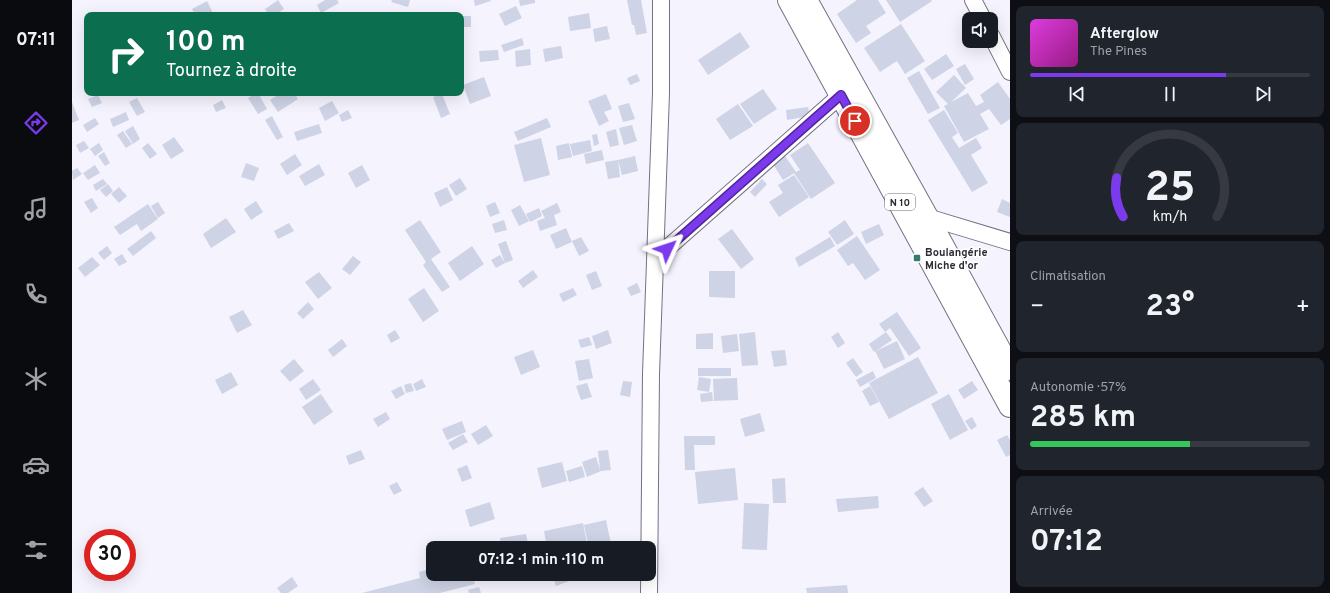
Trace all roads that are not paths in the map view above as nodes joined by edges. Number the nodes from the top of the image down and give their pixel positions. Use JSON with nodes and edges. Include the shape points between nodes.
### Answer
{"nodes":[{"id":1,"x":661,"y":0,"type":"edge"},
{"id":2,"x":788,"y":0,"type":"edge"},
{"id":3,"x":806,"y":0,"type":"edge"},
{"id":4,"x":973,"y":0,"type":"edge"},
{"id":5,"x":979,"y":12,"type":"edge"},
{"id":6,"x":998,"y":48,"type":"edge"},
{"id":7,"x":1010,"y":72,"type":"edge"},
{"id":8,"x":841,"y":95,"type":"junction"},
{"id":9,"x":919,"y":220,"type":"junction"},
{"id":10,"x":1010,"y":242,"type":"edge"},
{"id":11,"x":655,"y":259,"type":"junction"},
{"id":12,"x":1010,"y":369,"type":"edge"},
{"id":13,"x":1010,"y":406,"type":"edge"},
{"id":14,"x":649,"y":593,"type":"edge"}],
"edges":[{"from":1,"to":11,"type":"street","via":[[661,93]]},
{"from":2,"to":8,"type":"main road","number":"N 10"},
{"from":3,"to":9,"type":"main road","number":"N 10"},
{"from":4,"to":5,"type":"street"},
{"from":6,"to":7,"type":"street"},
{"from":8,"to":9,"type":"main road","number":"N 10"},
{"from":8,"to":11,"type":"street"},
{"from":9,"to":10,"type":"street"},
{"from":9,"to":12,"type":"main road","number":"N 10"},
{"from":9,"to":13,"type":"main road","number":"N 10"},
{"from":11,"to":14,"type":"street"}]}
